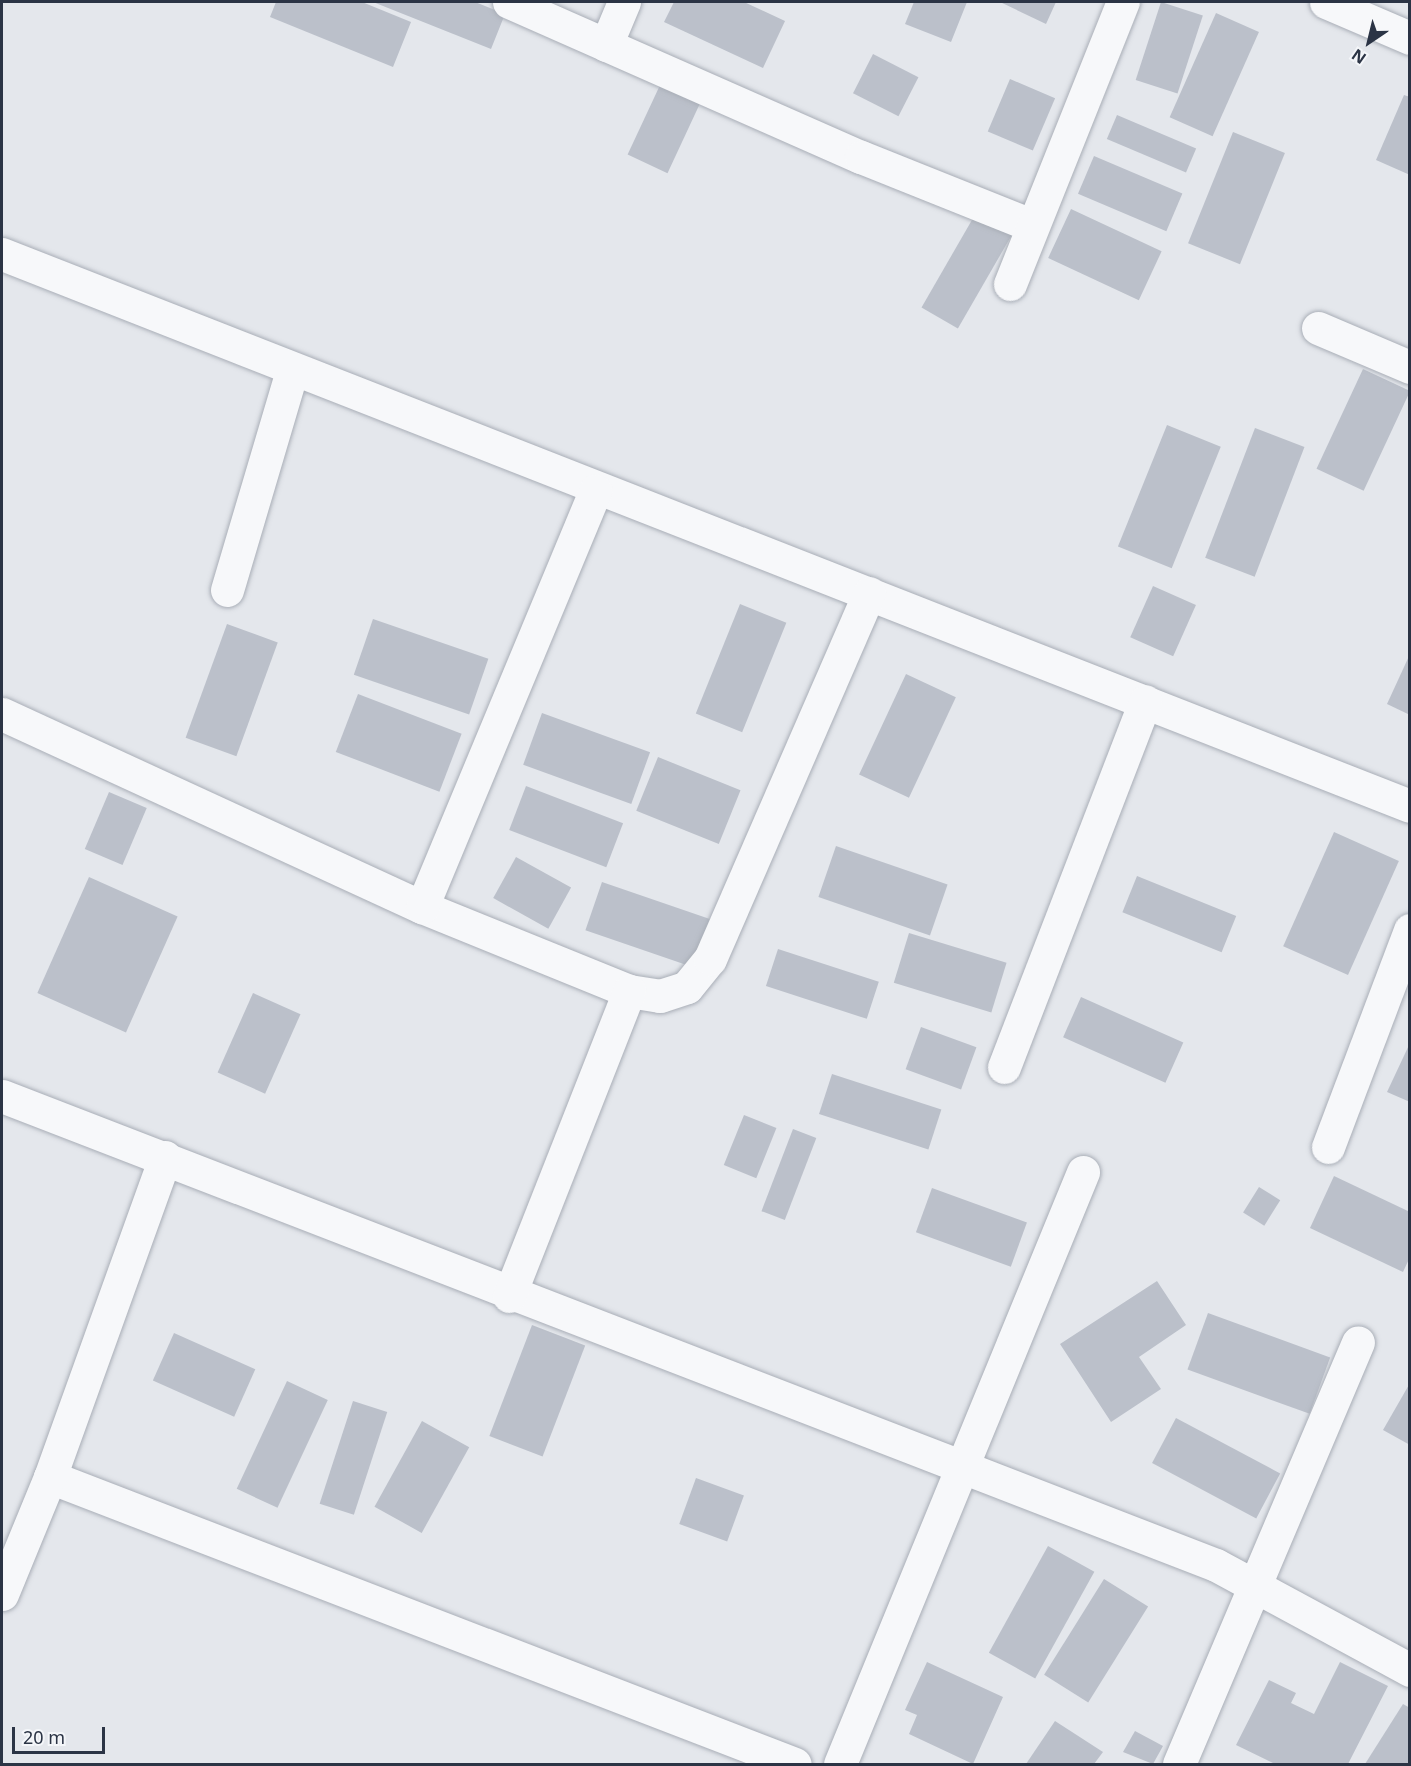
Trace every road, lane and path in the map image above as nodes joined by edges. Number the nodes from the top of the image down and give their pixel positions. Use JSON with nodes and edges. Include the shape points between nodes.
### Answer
{"nodes":[{"id":1,"x":509,"y":2,"type":"edge"},
{"id":2,"x":624,"y":2,"type":"edge"},
{"id":3,"x":1123,"y":2,"type":"edge"},
{"id":4,"x":1326,"y":2,"type":"edge"},
{"id":5,"x":1410,"y":38,"type":"edge"},
{"id":6,"x":606,"y":45,"type":"junction"},
{"id":7,"x":1031,"y":225,"type":"junction"},
{"id":8,"x":2,"y":254,"type":"edge"},
{"id":9,"x":1010,"y":284,"type":"dead end"},
{"id":10,"x":1318,"y":328,"type":"dead end"},
{"id":11,"x":1410,"y":367,"type":"edge"},
{"id":12,"x":292,"y":371,"type":"junction"},
{"id":13,"x":595,"y":491,"type":"junction"},
{"id":14,"x":227,"y":590,"type":"dead end"},
{"id":15,"x":869,"y":593,"type":"junction"},
{"id":16,"x":1145,"y":701,"type":"junction"},
{"id":17,"x":2,"y":714,"type":"edge"},
{"id":18,"x":1410,"y":806,"type":"edge"},
{"id":19,"x":422,"y":907,"type":"junction"},
{"id":20,"x":1410,"y":930,"type":"edge"},
{"id":21,"x":629,"y":991,"type":"junction"},
{"id":22,"x":1004,"y":1067,"type":"dead end"},
{"id":23,"x":2,"y":1096,"type":"edge"},
{"id":24,"x":1328,"y":1147,"type":"dead end"},
{"id":25,"x":165,"y":1157,"type":"junction"},
{"id":26,"x":1083,"y":1172,"type":"dead end"},
{"id":27,"x":509,"y":1296,"type":"junction"},
{"id":28,"x":1358,"y":1342,"type":"dead end"},
{"id":29,"x":962,"y":1470,"type":"junction"},
{"id":30,"x":50,"y":1477,"type":"junction"},
{"id":31,"x":1257,"y":1585,"type":"junction"},
{"id":32,"x":2,"y":1593,"type":"edge"},
{"id":33,"x":1410,"y":1670,"type":"edge"},
{"id":34,"x":795,"y":1764,"type":"edge"},
{"id":35,"x":840,"y":1764,"type":"edge"},
{"id":36,"x":1179,"y":1764,"type":"edge"}],
"edges":[{"from":1,"to":6,"type":"street"},
{"from":2,"to":6,"type":"street"},
{"from":3,"to":7,"type":"street"},
{"from":4,"to":5,"type":"street"},
{"from":6,"to":7,"type":"street"},
{"from":7,"to":9,"type":"street"},
{"from":8,"to":12,"type":"street"},
{"from":10,"to":11,"type":"street"},
{"from":12,"to":13,"type":"street"},
{"from":12,"to":14,"type":"street"},
{"from":13,"to":15,"type":"street"},
{"from":13,"to":19,"type":"street"},
{"from":15,"to":16,"type":"street"},
{"from":15,"to":21,"type":"street","via":[[710,959],[687,987],[660,996]]},
{"from":16,"to":18,"type":"street"},
{"from":16,"to":22,"type":"street"},
{"from":17,"to":19,"type":"street"},
{"from":19,"to":21,"type":"street"},
{"from":20,"to":24,"type":"street"},
{"from":21,"to":27,"type":"street"},
{"from":23,"to":25,"type":"street"},
{"from":25,"to":27,"type":"street"},
{"from":25,"to":30,"type":"street"},
{"from":26,"to":29,"type":"street"},
{"from":27,"to":29,"type":"street"},
{"from":28,"to":31,"type":"street"},
{"from":29,"to":31,"type":"street"},
{"from":29,"to":35,"type":"street"},
{"from":30,"to":32,"type":"street"},
{"from":30,"to":34,"type":"street"},
{"from":31,"to":33,"type":"street"},
{"from":31,"to":36,"type":"street"}]}
